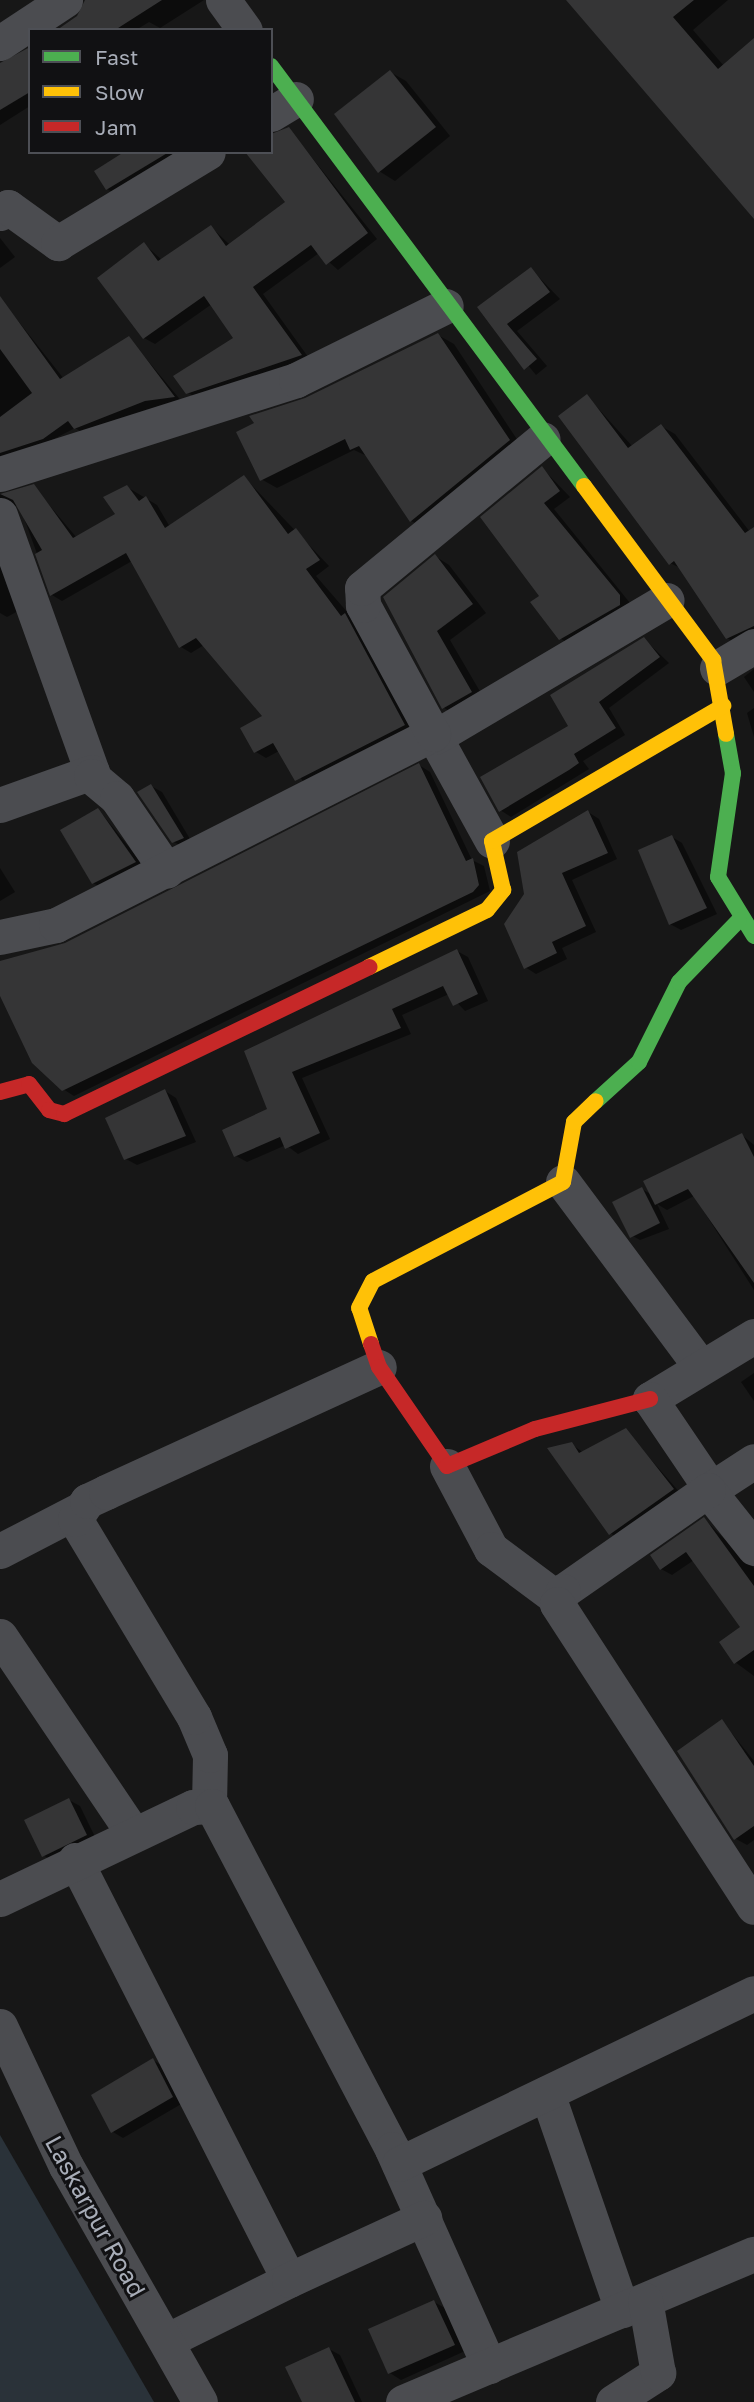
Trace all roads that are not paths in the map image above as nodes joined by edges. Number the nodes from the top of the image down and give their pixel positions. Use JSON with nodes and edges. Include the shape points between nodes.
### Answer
{"nodes":[{"id":1,"x":65,"y":0,"type":"edge"},
{"id":2,"x":223,"y":0,"type":"edge"},
{"id":3,"x":244,"y":28,"type":"edge"},
{"id":4,"x":0,"y":43,"type":"edge"},
{"id":5,"x":273,"y":72,"type":"edge"},
{"id":6,"x":284,"y":107,"type":"edge"},
{"id":7,"x":205,"y":154,"type":"edge"},
{"id":8,"x":0,"y":213,"type":"edge"},
{"id":9,"x":446,"y":306,"type":"junction"},
{"id":10,"x":543,"y":439,"type":"junction"},
{"id":11,"x":0,"y":474,"type":"edge"},
{"id":12,"x":0,"y":515,"type":"edge"},
{"id":13,"x":667,"y":600,"type":"junction"},
{"id":14,"x":754,"y":646,"type":"edge"},
{"id":15,"x":717,"y":668,"type":"junction"},
{"id":16,"x":723,"y":706,"type":"junction"},
{"id":17,"x":434,"y":736,"type":"junction"},
{"id":18,"x":91,"y":776,"type":"junction"},
{"id":19,"x":0,"y":805,"type":"edge"},
{"id":20,"x":492,"y":841,"type":"junction"},
{"id":21,"x":167,"y":871,"type":"junction"},
{"id":22,"x":739,"y":920,"type":"junction"},
{"id":23,"x":754,"y":936,"type":"edge"},
{"id":24,"x":0,"y":937,"type":"edge"},
{"id":25,"x":0,"y":1092,"type":"edge"},
{"id":26,"x":562,"y":1182,"type":"junction"},
{"id":27,"x":754,"y":1336,"type":"edge"},
{"id":28,"x":379,"y":1367,"type":"junction"},
{"id":29,"x":701,"y":1367,"type":"junction"},
{"id":30,"x":650,"y":1399,"type":"junction"},
{"id":31,"x":754,"y":1461,"type":"edge"},
{"id":32,"x":447,"y":1466,"type":"junction"},
{"id":33,"x":711,"y":1489,"type":"junction"},
{"id":34,"x":79,"y":1510,"type":"junction"},
{"id":35,"x":754,"y":1548,"type":"edge"},
{"id":36,"x":0,"y":1551,"type":"edge"},
{"id":37,"x":558,"y":1599,"type":"junction"},
{"id":38,"x":0,"y":1636,"type":"edge"},
{"id":39,"x":209,"y":1804,"type":"junction"},
{"id":40,"x":133,"y":1833,"type":"junction"},
{"id":41,"x":75,"y":1860,"type":"junction"},
{"id":42,"x":743,"y":1864,"type":"edge"},
{"id":43,"x":0,"y":1899,"type":"edge"},
{"id":44,"x":754,"y":1907,"type":"edge"},
{"id":45,"x":754,"y":1993,"type":"edge"},
{"id":46,"x":0,"y":2026,"type":"edge"},
{"id":47,"x":547,"y":2093,"type":"junction"},
{"id":48,"x":399,"y":2164,"type":"junction"},
{"id":49,"x":424,"y":2218,"type":"junction"},
{"id":50,"x":754,"y":2254,"type":"edge"},
{"id":51,"x":289,"y":2280,"type":"junction"},
{"id":52,"x":634,"y":2305,"type":"junction"},
{"id":53,"x":166,"y":2341,"type":"junction"},
{"id":54,"x":489,"y":2366,"type":"junction"},
{"id":55,"x":200,"y":2402,"type":"edge"},
{"id":56,"x":403,"y":2402,"type":"edge"},
{"id":57,"x":613,"y":2402,"type":"edge"}],
"edges":[{"from":1,"to":4,"type":"street"},
{"from":2,"to":3,"type":"street"},
{"from":5,"to":6,"type":"street"},
{"from":6,"to":9,"type":"street"},
{"from":7,"to":8,"type":"street","via":[[58,243],[8,207]]},
{"from":9,"to":10,"type":"street"},
{"from":9,"to":11,"type":"street","via":[[296,380]]},
{"from":10,"to":13,"type":"street"},
{"from":10,"to":17,"type":"street","via":[[362,588],[363,605]]},
{"from":12,"to":18,"type":"street"},
{"from":13,"to":15,"type":"street"},
{"from":13,"to":17,"type":"street"},
{"from":14,"to":15,"type":"street"},
{"from":15,"to":16,"type":"street"},
{"from":16,"to":20,"type":"street"},
{"from":16,"to":22,"type":"street","via":[[733,774],[716,861]]},
{"from":17,"to":20,"type":"street"},
{"from":17,"to":21,"type":"street"},
{"from":18,"to":19,"type":"street"},
{"from":18,"to":21,"type":"street","via":[[117,798]]},
{"from":20,"to":25,"type":"street","via":[[503,890],[487,909],[64,1114],[49,1110],[29,1083]]},
{"from":21,"to":24,"type":"street","via":[[56,925]]},
{"from":22,"to":23,"type":"street"},
{"from":22,"to":26,"type":"street","via":[[679,982],[639,1062],[574,1122]]},
{"from":26,"to":28,"type":"street","via":[[373,1281],[359,1308]]},
{"from":26,"to":29,"type":"street"},
{"from":27,"to":29,"type":"street"},
{"from":28,"to":32,"type":"street"},
{"from":28,"to":34,"type":"street","via":[[156,1467]]},
{"from":29,"to":30,"type":"street"},
{"from":30,"to":32,"type":"street","via":[[547,1425]]},
{"from":30,"to":33,"type":"street"},
{"from":31,"to":33,"type":"street"},
{"from":32,"to":37,"type":"street","via":[[491,1549]]},
{"from":33,"to":35,"type":"street"},
{"from":33,"to":37,"type":"street"},
{"from":34,"to":36,"type":"street"},
{"from":34,"to":39,"type":"street","via":[[77,1529],[204,1739]]},
{"from":37,"to":42,"type":"street"},
{"from":38,"to":40,"type":"street"},
{"from":39,"to":40,"type":"street"},
{"from":39,"to":48,"type":"street"},
{"from":40,"to":41,"type":"street"},
{"from":41,"to":43,"type":"street"},
{"from":41,"to":51,"type":"street"},
{"from":42,"to":44,"type":"street"},
{"from":45,"to":47,"type":"street"},
{"from":46,"to":53,"type":"street","name":"Laskarpur Road","via":[[66,2166]]},
{"from":47,"to":48,"type":"street"},
{"from":47,"to":52,"type":"street"},
{"from":48,"to":49,"type":"street"},
{"from":49,"to":51,"type":"street"},
{"from":49,"to":54,"type":"street"},
{"from":50,"to":52,"type":"street"},
{"from":51,"to":53,"type":"street"},
{"from":52,"to":54,"type":"street"},
{"from":52,"to":57,"type":"street","via":[[658,2374]]},
{"from":53,"to":55,"type":"street","name":"Laskarpur Road"},
{"from":54,"to":56,"type":"street"}]}
